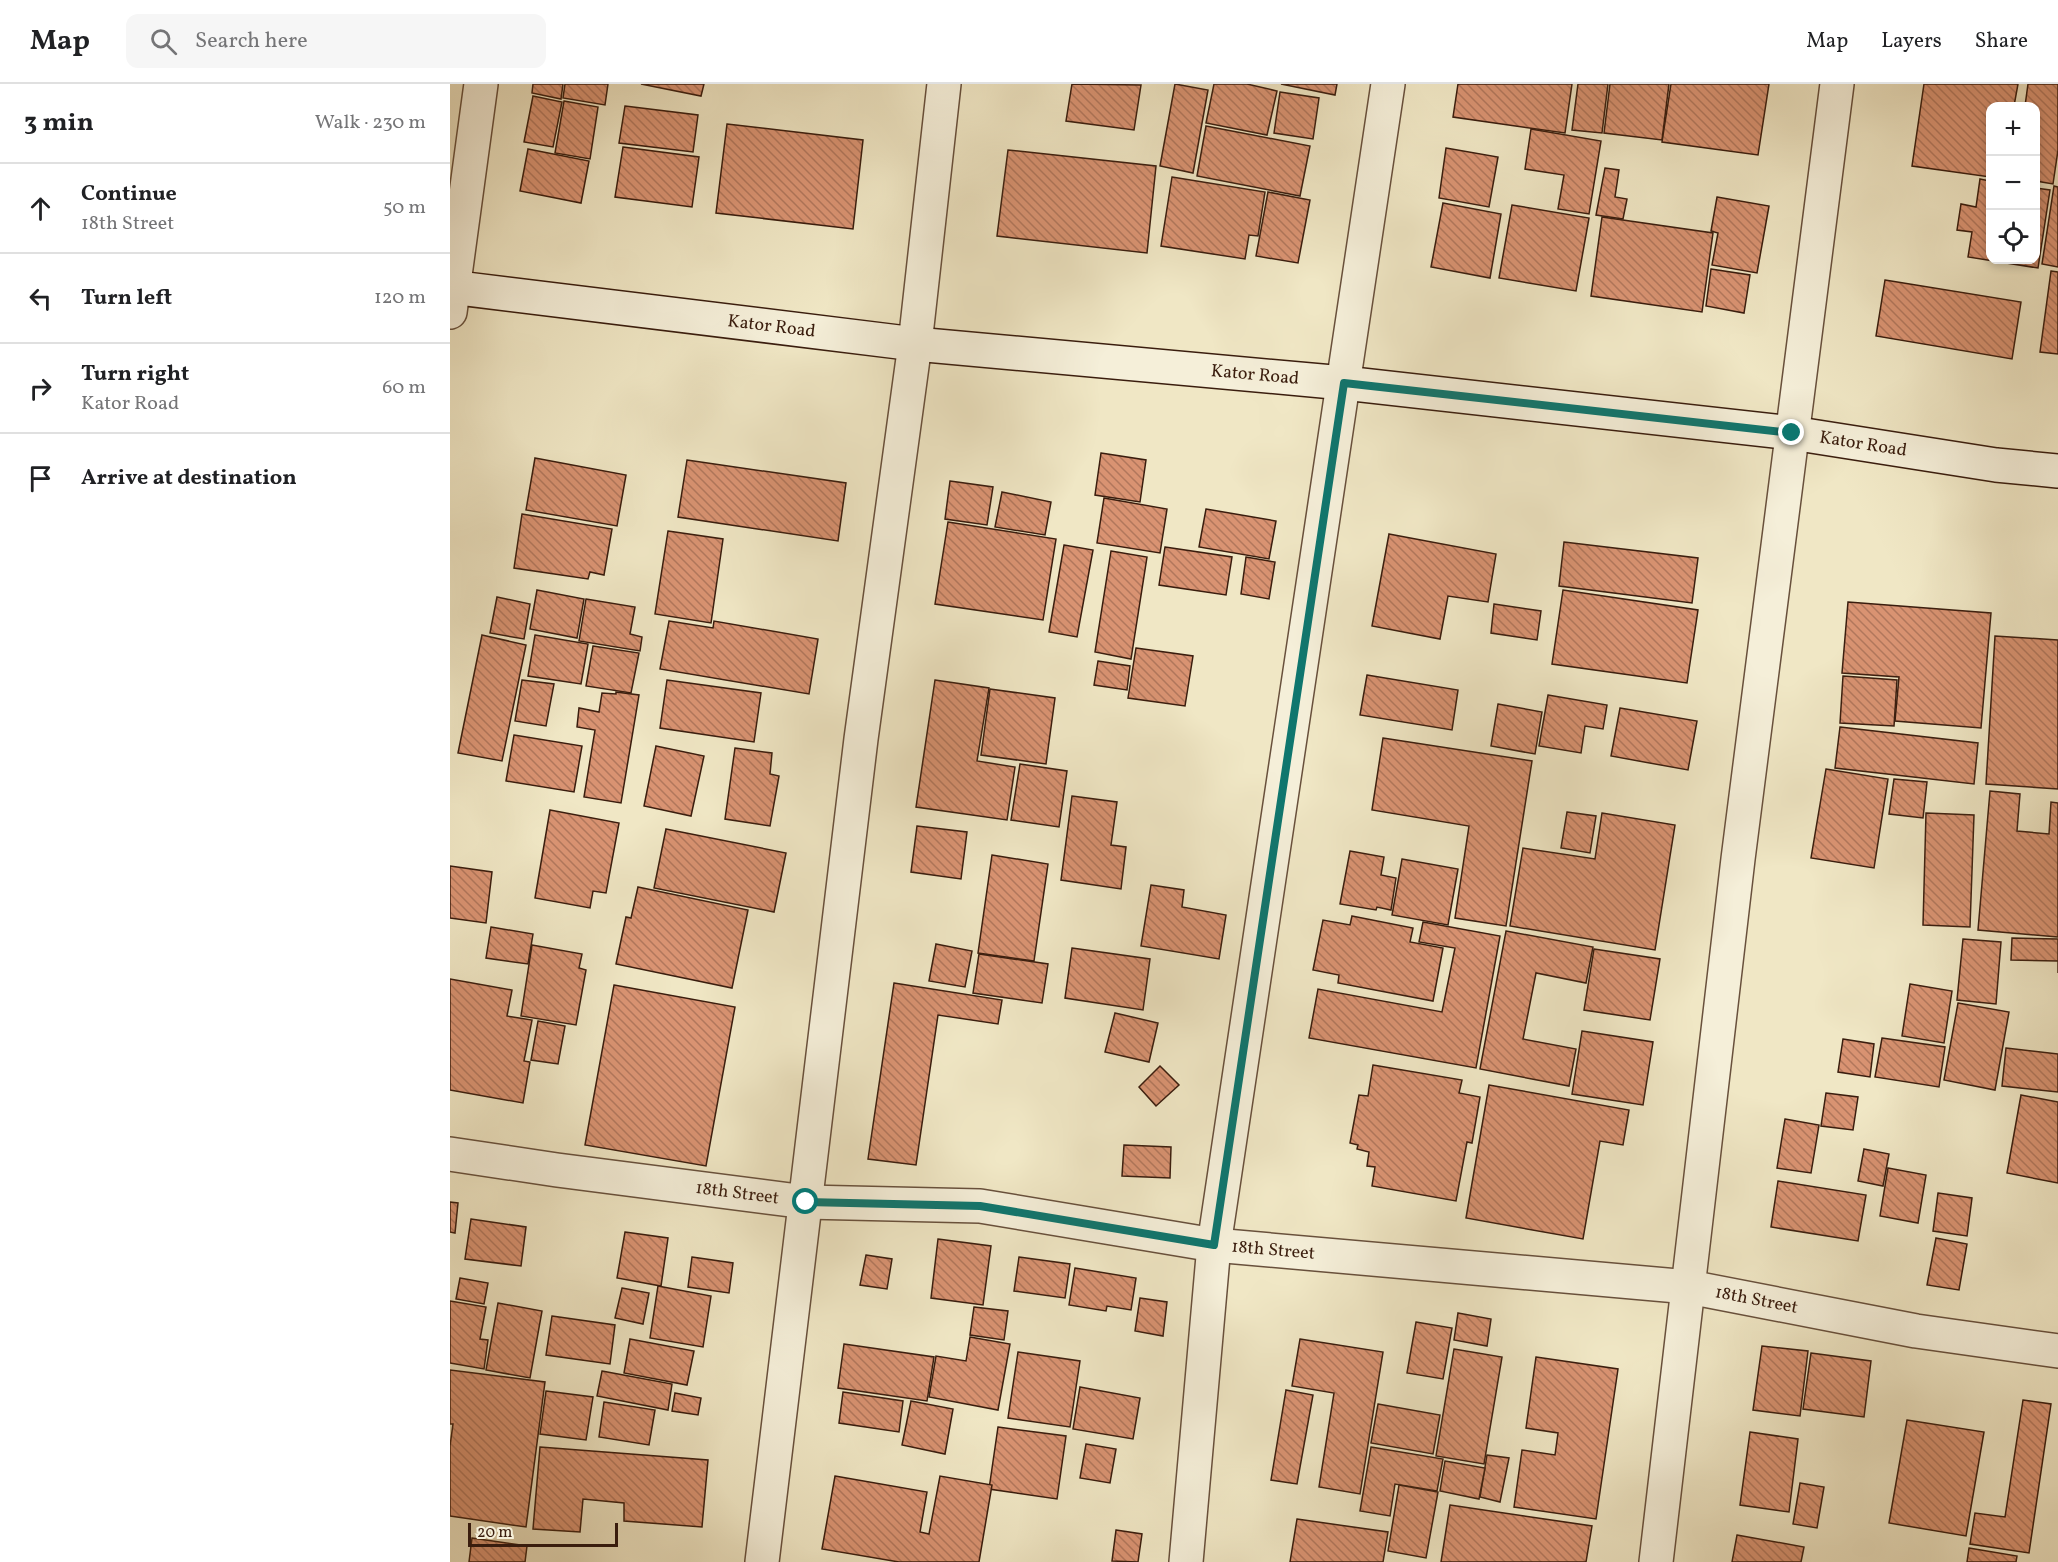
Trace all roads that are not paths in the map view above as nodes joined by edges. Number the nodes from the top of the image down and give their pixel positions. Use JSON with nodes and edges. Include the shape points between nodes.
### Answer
{"nodes":[{"id":1,"x":481,"y":84,"type":"edge"},
{"id":2,"x":944,"y":84,"type":"edge"},
{"id":3,"x":1388,"y":84,"type":"edge"},
{"id":4,"x":1837,"y":84,"type":"edge"},
{"id":5,"x":451,"y":296,"type":"edge"},
{"id":6,"x":915,"y":344,"type":"junction"},
{"id":7,"x":1344,"y":383,"type":"junction"},
{"id":8,"x":1792,"y":433,"type":"junction"},
{"id":9,"x":2058,"y":471,"type":"edge"},
{"id":10,"x":450,"y":1154,"type":"edge"},
{"id":11,"x":806,"y":1202,"type":"junction"},
{"id":12,"x":1214,"y":1245,"type":"junction"},
{"id":13,"x":1689,"y":1287,"type":"junction"},
{"id":14,"x":2058,"y":1351,"type":"edge"},
{"id":15,"x":762,"y":1562,"type":"edge"},
{"id":16,"x":1186,"y":1562,"type":"edge"},
{"id":17,"x":1656,"y":1562,"type":"edge"}],
"edges":[{"from":1,"to":5,"type":"street"},
{"from":2,"to":6,"type":"street"},
{"from":3,"to":7,"type":"street"},
{"from":4,"to":8,"type":"street"},
{"from":5,"to":6,"type":"street","name":"Kator Road"},
{"from":6,"to":7,"type":"street","name":"Kator Road"},
{"from":6,"to":11,"type":"street","via":[[861,739]]},
{"from":7,"to":8,"type":"street","name":"Kator Road"},
{"from":7,"to":12,"type":"street"},
{"from":8,"to":9,"type":"street","name":"Kator Road"},
{"from":8,"to":13,"type":"street"},
{"from":10,"to":11,"type":"street","name":"18th Street"},
{"from":11,"to":12,"type":"street","name":"18th Street","via":[[980,1206]]},
{"from":11,"to":15,"type":"street"},
{"from":12,"to":13,"type":"street","name":"18th Street"},
{"from":12,"to":16,"type":"street"},
{"from":13,"to":14,"type":"street","name":"18th Street","via":[[1916,1331]]},
{"from":13,"to":17,"type":"street"}]}
